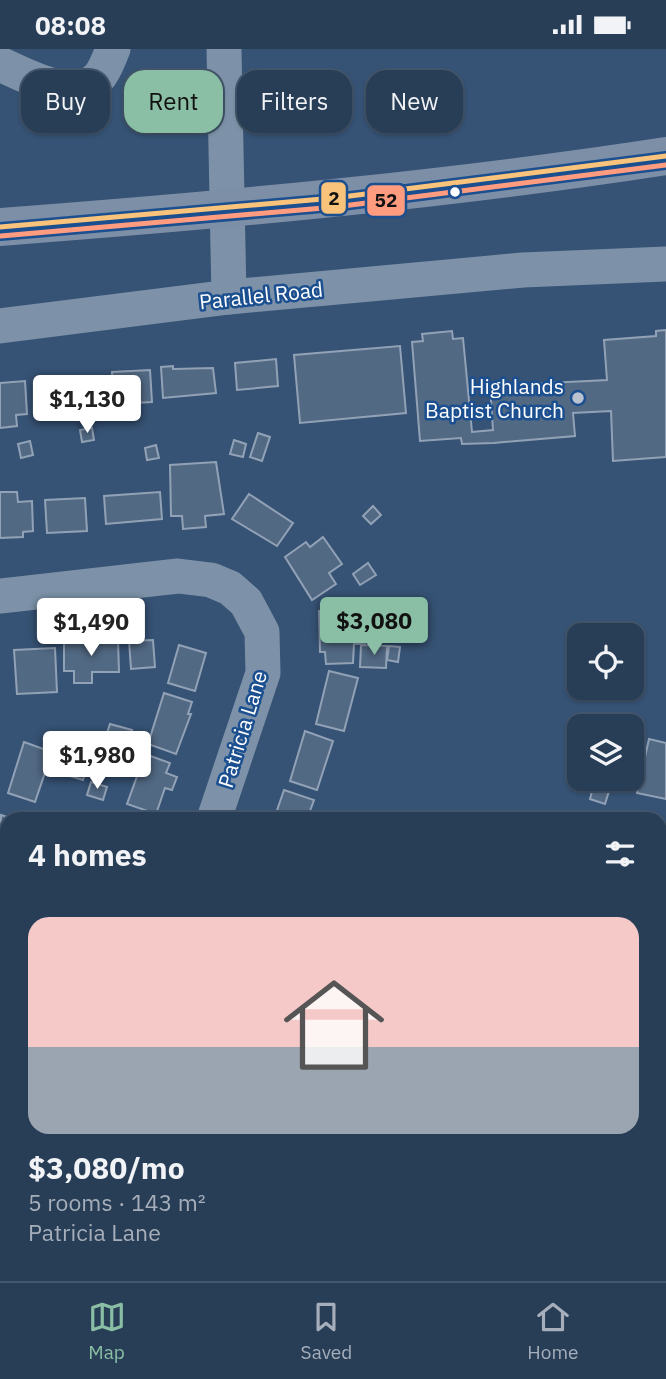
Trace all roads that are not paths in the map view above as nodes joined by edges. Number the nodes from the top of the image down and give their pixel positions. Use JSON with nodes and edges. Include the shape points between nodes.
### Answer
{"nodes":[{"id":1,"x":113,"y":49,"type":"edge"},
{"id":2,"x":224,"y":49,"type":"edge"},
{"id":3,"x":0,"y":64,"type":"edge"},
{"id":4,"x":666,"y":156,"type":"edge"},
{"id":5,"x":225,"y":210,"type":"junction"},
{"id":6,"x":0,"y":227,"type":"edge"},
{"id":7,"x":666,"y":264,"type":"edge"},
{"id":8,"x":229,"y":297,"type":"junction"},
{"id":9,"x":0,"y":326,"type":"edge"},
{"id":10,"x":0,"y":596,"type":"edge"},
{"id":11,"x":216,"y":812,"type":"edge"}],
"edges":[{"from":1,"to":3,"type":"street","via":[[99,78],[87,85],[42,83]]},
{"from":2,"to":5,"type":"street"},
{"from":4,"to":5,"type":"main road","via":[[557,173]]},
{"from":5,"to":6,"type":"main road"},
{"from":5,"to":8,"type":"street"},
{"from":7,"to":8,"type":"street","name":"Parallel Road","via":[[523,269]]},
{"from":8,"to":9,"type":"street","name":"Parallel Road"},
{"from":10,"to":11,"type":"street","name":"Patricia Lane","via":[[178,576],[211,580],[246,602],[262,632],[262,673]]}]}
